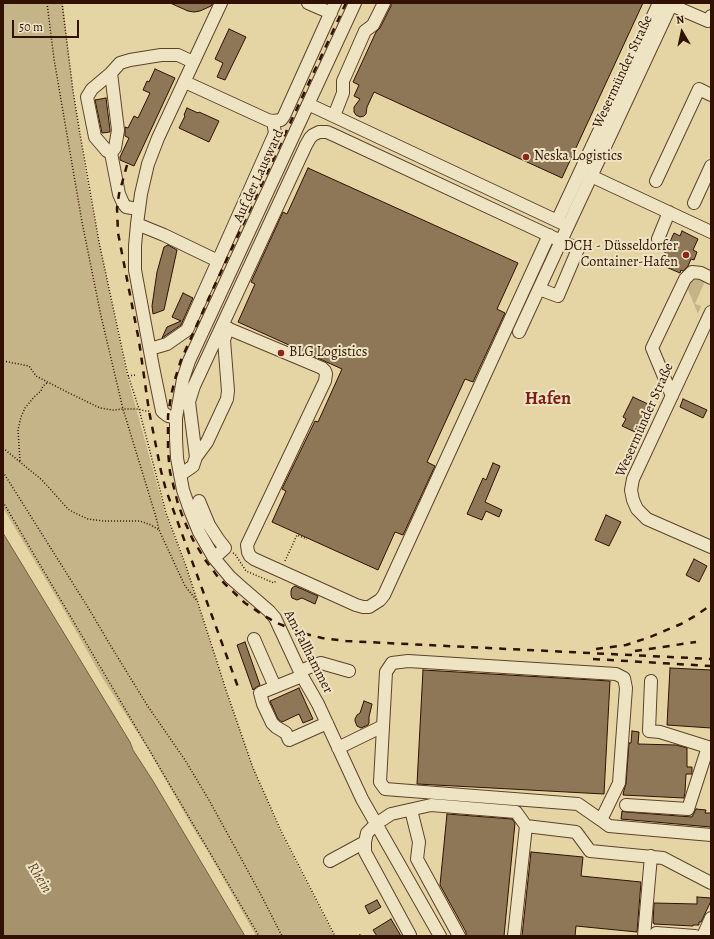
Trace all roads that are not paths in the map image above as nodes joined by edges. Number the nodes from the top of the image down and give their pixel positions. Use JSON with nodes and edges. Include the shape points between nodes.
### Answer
{"nodes":[{"id":1,"x":221,"y":3,"type":"edge"},
{"id":2,"x":308,"y":3,"type":"edge"},
{"id":3,"x":355,"y":3,"type":"edge"},
{"id":4,"x":384,"y":3,"type":"edge"},
{"id":5,"x":659,"y":3,"type":"edge"},
{"id":6,"x":671,"y":4,"type":"edge"},
{"id":7,"x":333,"y":8,"type":"edge"},
{"id":8,"x":711,"y":16,"type":"edge"},
{"id":9,"x":193,"y":62,"type":"junction"},
{"id":10,"x":111,"y":73,"type":"junction"},
{"id":11,"x":185,"y":82,"type":"junction"},
{"id":12,"x":711,"y":95,"type":"edge"},
{"id":13,"x":308,"y":104,"type":"junction"},
{"id":14,"x":334,"y":116,"type":"junction"},
{"id":15,"x":273,"y":121,"type":"junction"},
{"id":16,"x":111,"y":153,"type":"junction"},
{"id":17,"x":711,"y":166,"type":"edge"},
{"id":18,"x":591,"y":176,"type":"junction"},
{"id":19,"x":656,"y":181,"type":"dead end"},
{"id":20,"x":694,"y":203,"type":"dead end"},
{"id":21,"x":138,"y":209,"type":"junction"},
{"id":22,"x":669,"y":212,"type":"junction"},
{"id":23,"x":137,"y":224,"type":"junction"},
{"id":24,"x":563,"y":224,"type":"junction"},
{"id":25,"x":711,"y":232,"type":"edge"},
{"id":26,"x":548,"y":235,"type":"junction"},
{"id":27,"x":658,"y":239,"type":"dead end"},
{"id":28,"x":561,"y":241,"type":"junction"},
{"id":29,"x":218,"y":261,"type":"junction"},
{"id":30,"x":711,"y":278,"type":"edge"},
{"id":31,"x":539,"y":289,"type":"junction"},
{"id":32,"x":711,"y":312,"type":"edge"},
{"id":33,"x":225,"y":327,"type":"junction"},
{"id":34,"x":520,"y":332,"type":"dead end"},
{"id":35,"x":150,"y":349,"type":"junction"},
{"id":36,"x":189,"y":361,"type":"joint"},
{"id":37,"x":672,"y":396,"type":"junction"},
{"id":38,"x":176,"y":418,"type":"junction"},
{"id":39,"x":196,"y":457,"type":"junction"},
{"id":40,"x":180,"y":476,"type":"junction"},
{"id":41,"x":199,"y":501,"type":"dead end"},
{"id":42,"x":711,"y":547,"type":"edge"},
{"id":43,"x":214,"y":558,"type":"junction"},
{"id":44,"x":254,"y":639,"type":"dead end"},
{"id":45,"x":349,"y":671,"type":"dead end"},
{"id":46,"x":301,"y":674,"type":"junction"},
{"id":47,"x":651,"y":681,"type":"dead end"},
{"id":48,"x":275,"y":687,"type":"junction"},
{"id":49,"x":327,"y":723,"type":"junction"},
{"id":50,"x":383,"y":726,"type":"junction"},
{"id":51,"x":338,"y":748,"type":"junction"},
{"id":52,"x":710,"y":748,"type":"edge"},
{"id":53,"x":626,"y":806,"type":"dead end"},
{"id":54,"x":410,"y":810,"type":"junction"},
{"id":55,"x":601,"y":820,"type":"junction"},
{"id":56,"x":376,"y":824,"type":"junction"},
{"id":57,"x":526,"y":826,"type":"junction"},
{"id":58,"x":711,"y":834,"type":"edge"},
{"id":59,"x":365,"y":842,"type":"junction"},
{"id":60,"x":651,"y":856,"type":"junction"},
{"id":61,"x":330,"y":861,"type":"dead end"},
{"id":62,"x":711,"y":883,"type":"edge"},
{"id":63,"x":711,"y":918,"type":"edge"},
{"id":64,"x":410,"y":935,"type":"edge"},
{"id":65,"x":440,"y":936,"type":"edge"},
{"id":66,"x":459,"y":936,"type":"edge"},
{"id":67,"x":514,"y":936,"type":"edge"},
{"id":68,"x":644,"y":936,"type":"edge"},
{"id":69,"x":656,"y":936,"type":"edge"},
{"id":70,"x":696,"y":936,"type":"edge"},
{"id":71,"x":703,"y":936,"type":"edge"}],
"edges":[{"from":1,"to":9,"type":"street"},
{"from":2,"to":7,"type":"street"},
{"from":3,"to":13,"type":"street","name":"Auf der Lausward"},
{"from":4,"to":14,"type":"street","via":[[373,25],[365,31],[343,81],[343,93]]},
{"from":5,"to":24,"type":"street"},
{"from":6,"to":8,"type":"street","via":[[708,21]]},
{"from":6,"to":18,"type":"street","name":"Wesermünder Straße"},
{"from":7,"to":15,"type":"street","via":[[284,116],[281,120]]},
{"from":9,"to":10,"type":"street","via":[[178,55],[161,55],[120,63]]},
{"from":9,"to":11,"type":"street"},
{"from":10,"to":16,"type":"street","via":[[118,130],[115,148]]},
{"from":10,"to":16,"type":"street","via":[[92,89],[87,97],[95,137]]},
{"from":11,"to":15,"type":"street"},
{"from":11,"to":21,"type":"street","via":[[148,164]]},
{"from":12,"to":19,"type":"street","via":[[699,89]]},
{"from":13,"to":14,"type":"street"},
{"from":13,"to":36,"type":"street","name":"Auf der Lausward"},
{"from":14,"to":24,"type":"street"},
{"from":15,"to":29,"type":"street","via":[[274,132]]},
{"from":16,"to":21,"type":"street","via":[[123,203],[126,207]]},
{"from":17,"to":20,"type":"street"},
{"from":18,"to":22,"type":"street"},
{"from":18,"to":24,"type":"street","name":"Wesermünder Straße"},
{"from":21,"to":23,"type":"street"},
{"from":22,"to":25,"type":"street"},
{"from":22,"to":27,"type":"street"},
{"from":23,"to":29,"type":"street"},
{"from":23,"to":35,"type":"street","via":[[135,270]]},
{"from":24,"to":28,"type":"street","name":"Wesermünder Straße"},
{"from":26,"to":28,"type":"street"},
{"from":26,"to":33,"type":"street","via":[[336,136],[319,132],[313,135],[306,145]]},
{"from":26,"to":33,"type":"street","via":[[384,595],[369,607],[356,605],[250,556],[247,545],[325,381],[326,374],[322,368]]},
{"from":28,"to":31,"type":"street","name":"Wesermünder Straße"},
{"from":28,"to":31,"type":"street","via":[[578,248],[558,296]]},
{"from":29,"to":35,"type":"street","via":[[187,330],[167,344]]},
{"from":30,"to":37,"type":"street","via":[[692,272],[685,278],[652,348]]},
{"from":31,"to":34,"type":"street","name":"Wesermünder Straße"},
{"from":32,"to":37,"type":"street","name":"Wesermünder Straße"},
{"from":33,"to":39,"type":"street","via":[[227,399],[207,442]]},
{"from":33,"to":39,"type":"street","via":[[194,386],[190,402]]},
{"from":35,"to":38,"type":"street","via":[[162,411]]},
{"from":36,"to":38,"type":"street","name":"Am Fallhammer"},
{"from":37,"to":42,"type":"street","name":"Wesermünder Straße","via":[[633,479],[633,500],[637,509],[647,519]]},
{"from":38,"to":40,"type":"street","name":"Am Fallhammer"},
{"from":39,"to":40,"type":"street","via":[[193,466]]},
{"from":40,"to":43,"type":"street","name":"Am Fallhammer","via":[[199,532]]},
{"from":41,"to":43,"type":"street","via":[[209,525],[225,548]]},
{"from":43,"to":46,"type":"street","name":"Am Fallhammer","via":[[230,577],[272,615]]},
{"from":44,"to":48,"type":"street"},
{"from":45,"to":46,"type":"street","via":[[321,663]]},
{"from":46,"to":48,"type":"street"},
{"from":46,"to":49,"type":"street","name":"Am Fallhammer"},
{"from":47,"to":52,"type":"street","via":[[649,731]]},
{"from":48,"to":49,"type":"street","via":[[260,693],[272,723],[286,733],[289,740]]},
{"from":49,"to":51,"type":"street","name":"Am Fallhammer"},
{"from":50,"to":51,"type":"street"},
{"from":50,"to":55,"type":"street","via":[[380,782],[385,789],[578,804]]},
{"from":50,"to":55,"type":"street","via":[[386,672],[392,663],[408,661],[616,674],[624,678],[626,688],[619,783]]},
{"from":51,"to":56,"type":"street","name":"Am Fallhammer"},
{"from":52,"to":53,"type":"street","via":[[688,809]]},
{"from":54,"to":56,"type":"street","via":[[391,814]]},
{"from":54,"to":57,"type":"street","via":[[431,805],[516,812]]},
{"from":54,"to":66,"type":"street","via":[[419,842],[417,859]]},
{"from":55,"to":58,"type":"street","via":[[609,826]]},
{"from":56,"to":59,"type":"street","via":[[367,833]]},
{"from":56,"to":65,"type":"street","name":"Am Fallhammer"},
{"from":57,"to":60,"type":"street","via":[[576,832],[590,851]]},
{"from":57,"to":67,"type":"street"},
{"from":59,"to":61,"type":"street"},
{"from":59,"to":64,"type":"street","via":[[365,852]]},
{"from":60,"to":62,"type":"street","via":[[663,858]]},
{"from":60,"to":68,"type":"street"},
{"from":63,"to":71,"type":"street"},
{"from":69,"to":70,"type":"street","via":[[656,933]]}]}
